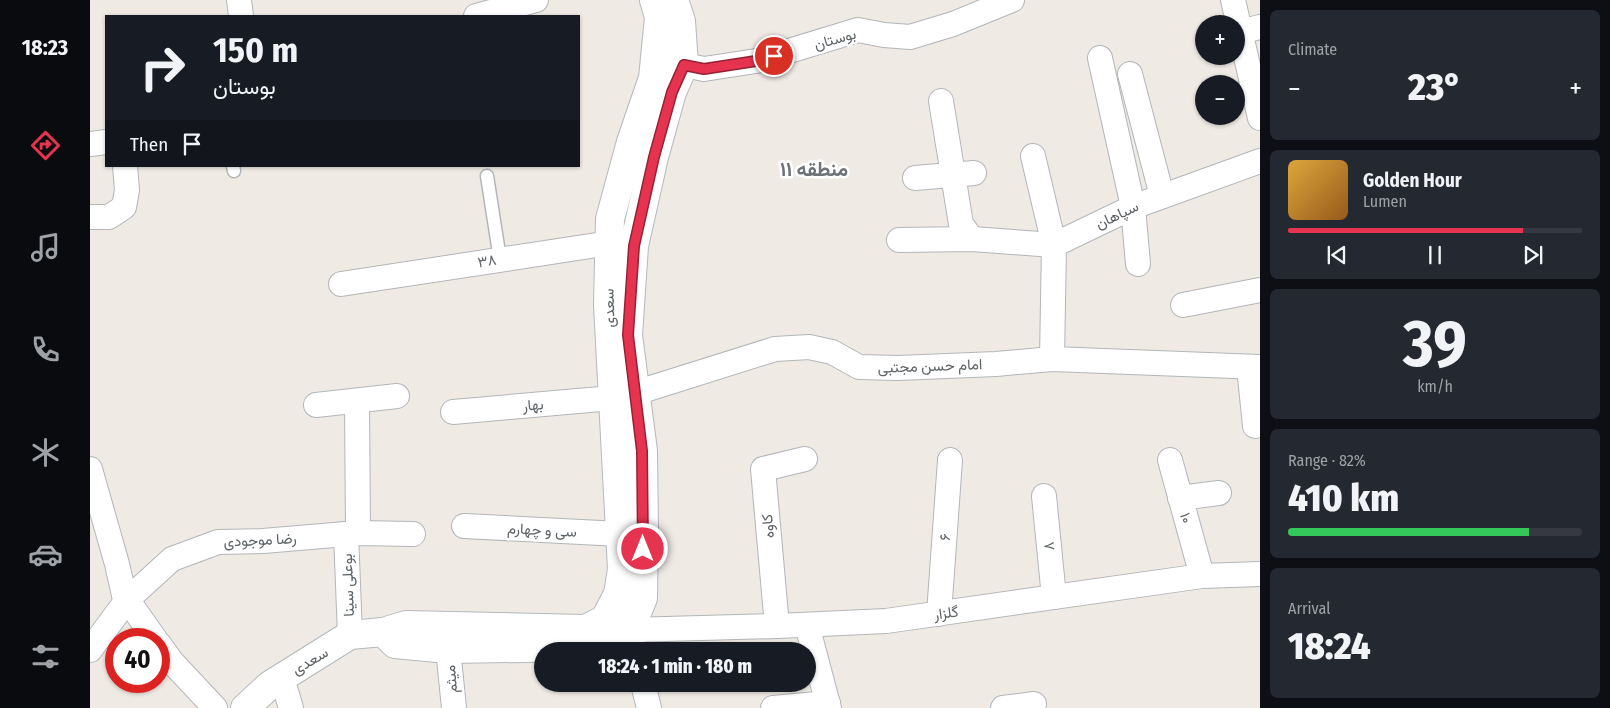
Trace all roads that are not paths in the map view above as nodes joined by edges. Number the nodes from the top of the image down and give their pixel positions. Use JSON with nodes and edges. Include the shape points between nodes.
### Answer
{"nodes":[{"id":1,"x":239,"y":0,"type":"edge"},
{"id":2,"x":467,"y":0,"type":"edge"},
{"id":3,"x":536,"y":0,"type":"edge"},
{"id":4,"x":654,"y":0,"type":"edge"},
{"id":5,"x":674,"y":0,"type":"edge"},
{"id":6,"x":1012,"y":0,"type":"edge"},
{"id":7,"x":1233,"y":0,"type":"edge"},
{"id":8,"x":979,"y":6,"type":"edge"},
{"id":9,"x":241,"y":15,"type":"edge"},
{"id":10,"x":474,"y":15,"type":"edge"},
{"id":11,"x":479,"y":15,"type":"edge"},
{"id":12,"x":1250,"y":29,"type":"edge"},
{"id":13,"x":1100,"y":58,"type":"dead end"},
{"id":14,"x":655,"y":60,"type":"junction"},
{"id":15,"x":684,"y":65,"type":"junction"},
{"id":16,"x":1130,"y":74,"type":"dead end"},
{"id":17,"x":941,"y":101,"type":"dead end"},
{"id":18,"x":1260,"y":118,"type":"edge"},
{"id":19,"x":105,"y":142,"type":"edge"},
{"id":20,"x":90,"y":144,"type":"edge"},
{"id":21,"x":1033,"y":156,"type":"dead end"},
{"id":22,"x":1260,"y":161,"type":"edge"},
{"id":23,"x":125,"y":167,"type":"edge"},
{"id":24,"x":963,"y":174,"type":"junction"},
{"id":25,"x":487,"y":176,"type":"dead end"},
{"id":26,"x":914,"y":178,"type":"dead end"},
{"id":27,"x":1162,"y":196,"type":"junction"},
{"id":28,"x":1133,"y":207,"type":"junction"},
{"id":29,"x":90,"y":217,"type":"edge"},
{"id":30,"x":972,"y":239,"type":"junction"},
{"id":31,"x":900,"y":240,"type":"dead end"},
{"id":32,"x":622,"y":244,"type":"junction"},
{"id":33,"x":1054,"y":245,"type":"junction"},
{"id":34,"x":500,"y":259,"type":"junction"},
{"id":35,"x":1138,"y":264,"type":"dead end"},
{"id":36,"x":341,"y":284,"type":"dead end"},
{"id":37,"x":1260,"y":290,"type":"edge"},
{"id":38,"x":1183,"y":306,"type":"dead end"},
{"id":39,"x":1052,"y":358,"type":"junction"},
{"id":40,"x":1254,"y":367,"type":"edge"},
{"id":41,"x":397,"y":396,"type":"dead end"},
{"id":42,"x":623,"y":396,"type":"junction"},
{"id":43,"x":358,"y":401,"type":"junction"},
{"id":44,"x":316,"y":405,"type":"dead end"},
{"id":45,"x":453,"y":412,"type":"dead end"},
{"id":46,"x":1255,"y":426,"type":"dead end"},
{"id":47,"x":805,"y":459,"type":"dead end"},
{"id":48,"x":950,"y":460,"type":"dead end"},
{"id":49,"x":1170,"y":460,"type":"dead end"},
{"id":50,"x":90,"y":469,"type":"edge"},
{"id":51,"x":1219,"y":492,"type":"dead end"},
{"id":52,"x":1044,"y":496,"type":"dead end"},
{"id":53,"x":1180,"y":498,"type":"junction"},
{"id":54,"x":464,"y":526,"type":"dead end"},
{"id":55,"x":632,"y":533,"type":"junction"},
{"id":56,"x":352,"y":534,"type":"junction"},
{"id":57,"x":413,"y":534,"type":"dead end"},
{"id":58,"x":99,"y":538,"type":"edge"},
{"id":59,"x":1260,"y":574,"type":"edge"},
{"id":60,"x":1202,"y":576,"type":"junction"},
{"id":61,"x":1054,"y":597,"type":"junction"},
{"id":62,"x":127,"y":600,"type":"junction"},
{"id":63,"x":939,"y":614,"type":"junction"},
{"id":64,"x":605,"y":619,"type":"junction"},
{"id":65,"x":807,"y":625,"type":"junction"},
{"id":66,"x":777,"y":626,"type":"junction"},
{"id":67,"x":147,"y":628,"type":"edge"},
{"id":68,"x":98,"y":631,"type":"edge"},
{"id":69,"x":383,"y":632,"type":"junction"},
{"id":70,"x":350,"y":635,"type":"junction"},
{"id":71,"x":633,"y":641,"type":"edge"},
{"id":72,"x":448,"y":649,"type":"junction"},
{"id":73,"x":90,"y":650,"type":"edge"},
{"id":74,"x":170,"y":659,"type":"edge"},
{"id":75,"x":282,"y":678,"type":"junction"},
{"id":76,"x":645,"y":692,"type":"edge"},
{"id":77,"x":1034,"y":704,"type":"dead end"},
{"id":78,"x":828,"y":705,"type":"edge"},
{"id":79,"x":215,"y":708,"type":"edge"},
{"id":80,"x":245,"y":708,"type":"edge"},
{"id":81,"x":291,"y":708,"type":"edge"},
{"id":82,"x":454,"y":708,"type":"edge"},
{"id":83,"x":649,"y":708,"type":"edge"},
{"id":84,"x":774,"y":708,"type":"edge"},
{"id":85,"x":1003,"y":708,"type":"edge"}],
"edges":[{"from":1,"to":9,"type":"street"},
{"from":2,"to":10,"type":"street"},
{"from":3,"to":11,"type":"street"},
{"from":4,"to":14,"type":"street","name":"سعدی","via":[[658,17]]},
{"from":5,"to":15,"type":"street","name":"سعدی","via":[[681,21]]},
{"from":6,"to":8,"type":"street","name":"بوستان"},
{"from":7,"to":12,"type":"street"},
{"from":8,"to":15,"type":"street","name":"بوستان","via":[[953,24],[910,37],[858,30],[756,61],[704,69]]},
{"from":12,"to":18,"type":"street"},
{"from":13,"to":28,"type":"street"},
{"from":14,"to":15,"type":"street","name":"بوستان"},
{"from":14,"to":32,"type":"street","name":"سعدی","via":[[653,78],[610,219]]},
{"from":15,"to":32,"type":"street","name":"سعدی","via":[[672,92],[654,157]]},
{"from":16,"to":27,"type":"street"},
{"from":17,"to":24,"type":"street"},
{"from":19,"to":20,"type":"street"},
{"from":21,"to":33,"type":"street"},
{"from":22,"to":27,"type":"street","name":"سپاهان"},
{"from":23,"to":29,"type":"street","via":[[127,190],[124,207],[109,217]]},
{"from":24,"to":26,"type":"street"},
{"from":24,"to":30,"type":"street","via":[[961,224]]},
{"from":25,"to":34,"type":"lane"},
{"from":27,"to":28,"type":"street","name":"سپاهان"},
{"from":28,"to":33,"type":"street","name":"سپاهان"},
{"from":28,"to":35,"type":"street"},
{"from":30,"to":31,"type":"street","name":"سپاهان"},
{"from":30,"to":33,"type":"street","name":"سپاهان"},
{"from":32,"to":34,"type":"street","name":"۳۸"},
{"from":32,"to":42,"type":"street","name":"سعدی","via":[[628,335]]},
{"from":33,"to":39,"type":"street"},
{"from":34,"to":36,"type":"street","name":"۳۸"},
{"from":37,"to":38,"type":"street"},
{"from":39,"to":40,"type":"street","name":"امام حسن مجتبی"},
{"from":39,"to":42,"type":"street","name":"امام حسن مجتبی","via":[[976,365],[859,367],[832,352],[808,348],[775,349]]},
{"from":40,"to":46,"type":"street"},
{"from":41,"to":43,"type":"street"},
{"from":42,"to":45,"type":"street","name":"بهار"},
{"from":42,"to":55,"type":"street","name":"سعدی","via":[[642,451]]},
{"from":43,"to":44,"type":"street"},
{"from":43,"to":56,"type":"street","name":"بوعلی سینا"},
{"from":47,"to":66,"type":"street","name":"کاوه","via":[[763,469]]},
{"from":48,"to":63,"type":"street","name":"۶"},
{"from":49,"to":53,"type":"street","name":"۱۰"},
{"from":50,"to":58,"type":"street"},
{"from":51,"to":53,"type":"street"},
{"from":52,"to":61,"type":"street","name":"۸"},
{"from":53,"to":60,"type":"street","name":"۱۰"},
{"from":54,"to":55,"type":"street","name":"سی و چهارم"},
{"from":55,"to":64,"type":"street","name":"سعدی","via":[[618,594]]},
{"from":55,"to":71,"type":"street","name":"سعدی","via":[[643,598]]},
{"from":56,"to":57,"type":"street","name":"رضا موجودی"},
{"from":56,"to":62,"type":"street","name":"رضا موجودی","via":[[218,542],[172,559]]},
{"from":56,"to":70,"type":"street","name":"بوعلی سینا"},
{"from":58,"to":62,"type":"street","via":[[117,564]]},
{"from":59,"to":60,"type":"street","name":"گلزار"},
{"from":60,"to":61,"type":"street","name":"گلزار"},
{"from":61,"to":63,"type":"street","name":"گلزار"},
{"from":62,"to":67,"type":"street"},
{"from":62,"to":68,"type":"street","name":"رضا موجودی"},
{"from":63,"to":65,"type":"street","name":"گلزار","via":[[886,621]]},
{"from":64,"to":69,"type":"street","name":"سعدی","via":[[586,629],[406,625]]},
{"from":64,"to":71,"type":"street"},
{"from":65,"to":66,"type":"street","name":"گلزار"},
{"from":65,"to":78,"type":"street"},
{"from":66,"to":71,"type":"street","name":"گلزار"},
{"from":68,"to":73,"type":"street","name":"رضا موجودی"},
{"from":69,"to":70,"type":"street","name":"سعدی"},
{"from":69,"to":72,"type":"street","via":[[395,644]]},
{"from":70,"to":75,"type":"street","name":"سعدی"},
{"from":71,"to":72,"type":"street","via":[[587,647]]},
{"from":72,"to":82,"type":"street","name":"میثم"},
{"from":74,"to":79,"type":"street"},
{"from":75,"to":80,"type":"street","name":"سعدی"},
{"from":75,"to":81,"type":"street"},
{"from":76,"to":83,"type":"street"},
{"from":77,"to":85,"type":"street"},
{"from":78,"to":84,"type":"street"}]}
